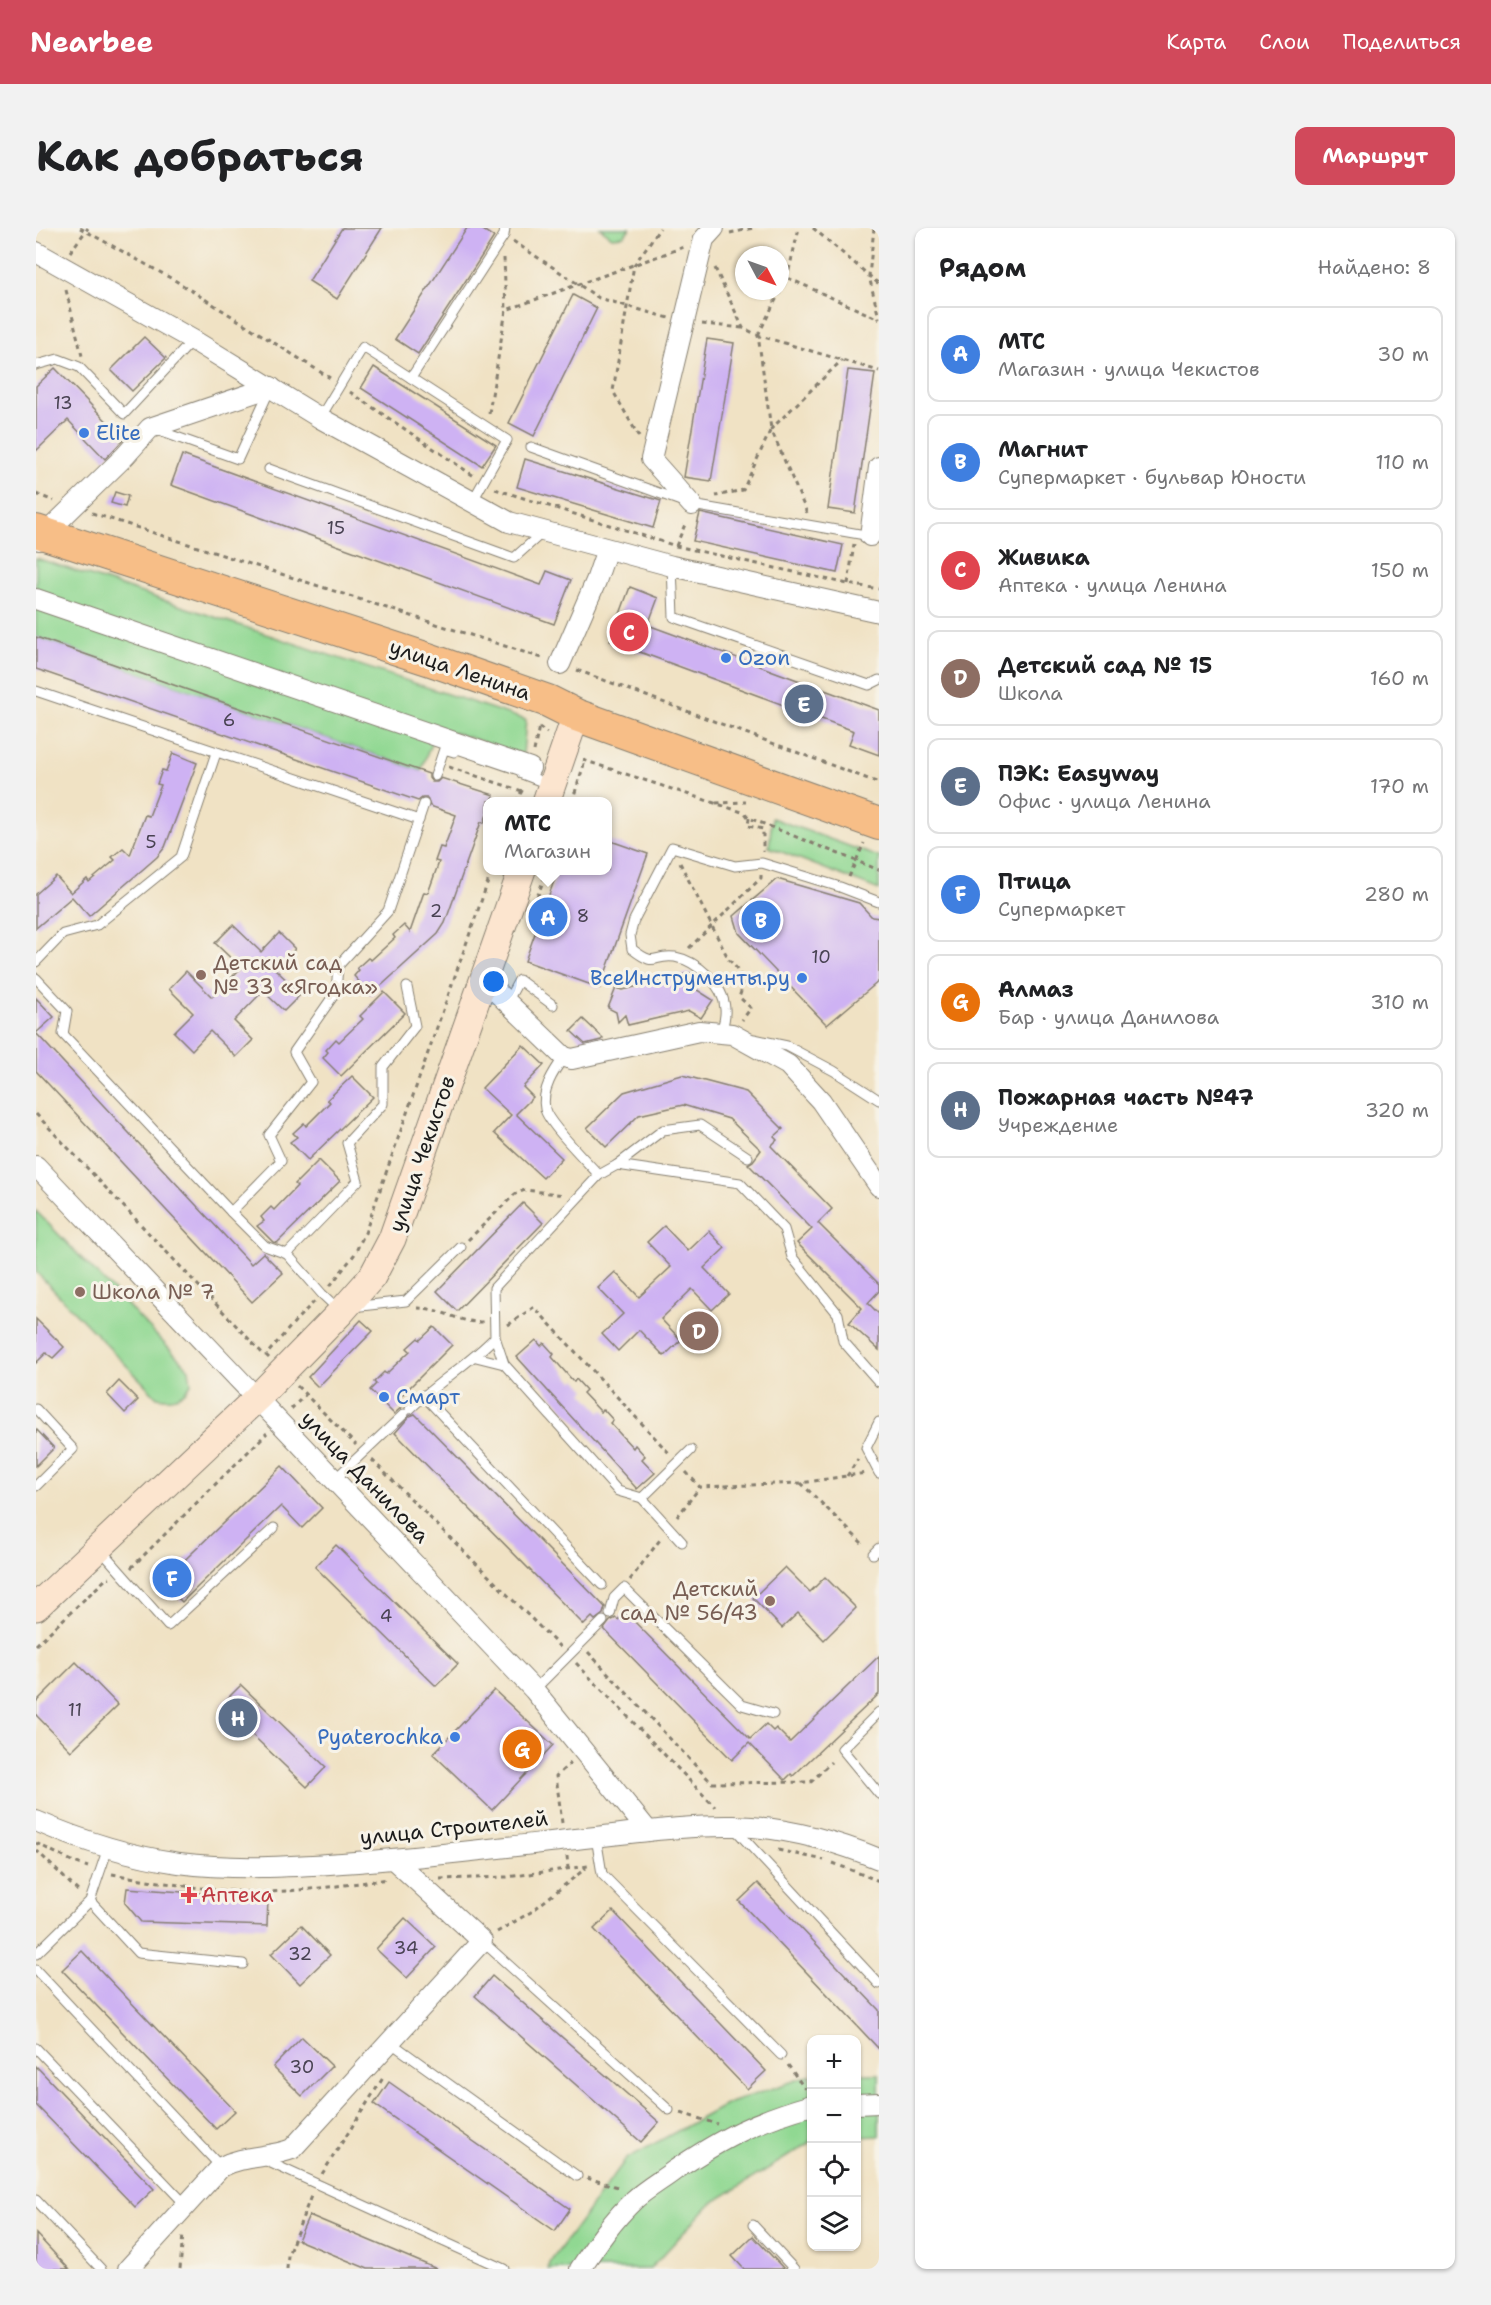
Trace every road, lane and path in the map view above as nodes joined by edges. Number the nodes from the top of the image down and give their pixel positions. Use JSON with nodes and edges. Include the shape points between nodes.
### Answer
{"nodes":[{"id":1,"x":80,"y":228,"type":"edge"},
{"id":2,"x":660,"y":228,"type":"edge"},
{"id":3,"x":754,"y":228,"type":"edge"},
{"id":4,"x":799,"y":228,"type":"edge"},
{"id":5,"x":813,"y":228,"type":"edge"},
{"id":6,"x":874,"y":228,"type":"edge"},
{"id":7,"x":87,"y":230,"type":"edge"},
{"id":8,"x":504,"y":232,"type":"edge"},
{"id":9,"x":709,"y":233,"type":"edge"},
{"id":10,"x":36,"y":252,"type":"edge"},
{"id":11,"x":59,"y":265,"type":"junction"},
{"id":12,"x":634,"y":265,"type":"junction"},
{"id":13,"x":789,"y":270,"type":"edge"},
{"id":14,"x":869,"y":276,"type":"junction"},
{"id":15,"x":789,"y":279,"type":"edge"},
{"id":16,"x":879,"y":284,"type":"edge"},
{"id":17,"x":776,"y":300,"type":"edge"},
{"id":18,"x":506,"y":310,"type":"junction"},
{"id":19,"x":879,"y":319,"type":"edge"},
{"id":20,"x":758,"y":335,"type":"junction"},
{"id":21,"x":193,"y":340,"type":"junction"},
{"id":22,"x":842,"y":360,"type":"dead end"},
{"id":23,"x":36,"y":365,"type":"edge"},
{"id":24,"x":87,"y":375,"type":"junction"},
{"id":25,"x":411,"y":378,"type":"junction"},
{"id":26,"x":340,"y":385,"type":"junction"},
{"id":27,"x":271,"y":387,"type":"junction"},
{"id":28,"x":320,"y":418,"type":"junction"},
{"id":29,"x":487,"y":424,"type":"dead end"},
{"id":30,"x":150,"y":428,"type":"junction"},
{"id":31,"x":771,"y":429,"type":"junction"},
{"id":32,"x":531,"y":447,"type":"dead end"},
{"id":33,"x":651,"y":459,"type":"junction"},
{"id":34,"x":879,"y":467,"type":"edge"},
{"id":35,"x":269,"y":470,"type":"dead end"},
{"id":36,"x":483,"y":483,"type":"junction"},
{"id":37,"x":36,"y":494,"type":"edge"},
{"id":38,"x":472,"y":502,"type":"junction"},
{"id":39,"x":692,"y":505,"type":"junction"},
{"id":40,"x":73,"y":507,"type":"junction"},
{"id":41,"x":812,"y":526,"type":"junction"},
{"id":42,"x":543,"y":532,"type":"junction"},
{"id":43,"x":39,"y":536,"type":"edge"},
{"id":44,"x":868,"y":536,"type":"edge"},
{"id":45,"x":676,"y":546,"type":"junction"},
{"id":46,"x":607,"y":549,"type":"junction"},
{"id":47,"x":672,"y":566,"type":"junction"},
{"id":48,"x":848,"y":584,"type":"junction"},
{"id":49,"x":879,"y":589,"type":"edge"},
{"id":50,"x":36,"y":599,"type":"edge"},
{"id":51,"x":879,"y":612,"type":"edge"},
{"id":52,"x":560,"y":664,"type":"junction"},
{"id":53,"x":879,"y":680,"type":"edge"},
{"id":54,"x":36,"y":691,"type":"edge"},
{"id":55,"x":543,"y":714,"type":"junction"},
{"id":56,"x":576,"y":715,"type":"junction"},
{"id":57,"x":216,"y":753,"type":"junction"},
{"id":58,"x":575,"y":754,"type":"junction"},
{"id":59,"x":439,"y":764,"type":"junction"},
{"id":60,"x":435,"y":776,"type":"dead end"},
{"id":61,"x":879,"y":783,"type":"edge"},
{"id":62,"x":542,"y":787,"type":"edge"},
{"id":63,"x":523,"y":797,"type":"edge"},
{"id":64,"x":424,"y":804,"type":"dead end"},
{"id":65,"x":748,"y":818,"type":"junction"},
{"id":66,"x":419,"y":820,"type":"junction"},
{"id":67,"x":871,"y":834,"type":"edge"},
{"id":68,"x":672,"y":847,"type":"junction"},
{"id":69,"x":856,"y":861,"type":"junction"},
{"id":70,"x":762,"y":863,"type":"junction"},
{"id":71,"x":879,"y":870,"type":"edge"},
{"id":72,"x":490,"y":875,"type":"edge"},
{"id":73,"x":520,"y":875,"type":"edge"},
{"id":74,"x":851,"y":875,"type":"dead end"},
{"id":75,"x":879,"y":903,"type":"edge"},
{"id":76,"x":712,"y":926,"type":"junction"},
{"id":77,"x":679,"y":958,"type":"junction"},
{"id":78,"x":36,"y":962,"type":"edge"},
{"id":79,"x":36,"y":978,"type":"edge"},
{"id":80,"x":483,"y":980,"type":"junction"},
{"id":81,"x":407,"y":987,"type":"dead end"},
{"id":82,"x":507,"y":1002,"type":"junction"},
{"id":83,"x":553,"y":1005,"type":"dead end"},
{"id":84,"x":727,"y":1033,"type":"junction"},
{"id":85,"x":564,"y":1057,"type":"junction"},
{"id":86,"x":879,"y":1100,"type":"edge"},
{"id":87,"x":36,"y":1114,"type":"edge"},
{"id":88,"x":748,"y":1157,"type":"dead end"},
{"id":89,"x":617,"y":1165,"type":"junction"},
{"id":90,"x":36,"y":1166,"type":"edge"},
{"id":91,"x":599,"y":1175,"type":"junction"},
{"id":92,"x":879,"y":1186,"type":"edge"},
{"id":93,"x":581,"y":1196,"type":"junction"},
{"id":94,"x":231,"y":1212,"type":"junction"},
{"id":95,"x":472,"y":1236,"type":"dead end"},
{"id":96,"x":461,"y":1247,"type":"dead end"},
{"id":97,"x":287,"y":1254,"type":"junction"},
{"id":98,"x":337,"y":1303,"type":"junction"},
{"id":99,"x":457,"y":1318,"type":"dead end"},
{"id":100,"x":493,"y":1321,"type":"junction"},
{"id":101,"x":471,"y":1322,"type":"dead end"},
{"id":102,"x":495,"y":1337,"type":"junction"},
{"id":103,"x":476,"y":1357,"type":"junction"},
{"id":104,"x":274,"y":1364,"type":"junction"},
{"id":105,"x":504,"y":1364,"type":"junction"},
{"id":106,"x":879,"y":1382,"type":"edge"},
{"id":107,"x":250,"y":1390,"type":"junction"},
{"id":108,"x":306,"y":1394,"type":"junction"},
{"id":109,"x":423,"y":1395,"type":"junction"},
{"id":110,"x":36,"y":1409,"type":"edge"},
{"id":111,"x":279,"y":1421,"type":"junction"},
{"id":112,"x":879,"y":1422,"type":"edge"},
{"id":113,"x":866,"y":1448,"type":"junction"},
{"id":114,"x":691,"y":1450,"type":"dead end"},
{"id":115,"x":364,"y":1452,"type":"junction"},
{"id":116,"x":679,"y":1464,"type":"junction"},
{"id":117,"x":878,"y":1472,"type":"edge"},
{"id":118,"x":846,"y":1477,"type":"junction"},
{"id":119,"x":335,"y":1479,"type":"junction"},
{"id":120,"x":801,"y":1483,"type":"junction"},
{"id":121,"x":36,"y":1486,"type":"edge"},
{"id":122,"x":642,"y":1498,"type":"junction"},
{"id":123,"x":274,"y":1528,"type":"dead end"},
{"id":124,"x":682,"y":1542,"type":"dead end"},
{"id":125,"x":99,"y":1548,"type":"junction"},
{"id":126,"x":876,"y":1551,"type":"edge"},
{"id":127,"x":123,"y":1575,"type":"junction"},
{"id":128,"x":602,"y":1585,"type":"dead end"},
{"id":129,"x":36,"y":1607,"type":"edge"},
{"id":130,"x":36,"y":1645,"type":"edge"},
{"id":131,"x":581,"y":1645,"type":"junction"},
{"id":132,"x":568,"y":1655,"type":"junction"},
{"id":133,"x":534,"y":1690,"type":"junction"},
{"id":134,"x":879,"y":1712,"type":"edge"},
{"id":135,"x":774,"y":1714,"type":"dead end"},
{"id":136,"x":831,"y":1762,"type":"dead end"},
{"id":137,"x":569,"y":1764,"type":"dead end"},
{"id":138,"x":556,"y":1776,"type":"dead end"},
{"id":139,"x":879,"y":1794,"type":"edge"},
{"id":140,"x":36,"y":1821,"type":"edge"},
{"id":141,"x":733,"y":1826,"type":"junction"},
{"id":142,"x":648,"y":1831,"type":"junction"},
{"id":143,"x":596,"y":1837,"type":"junction"},
{"id":144,"x":108,"y":1848,"type":"junction"},
{"id":145,"x":36,"y":1850,"type":"edge"},
{"id":146,"x":879,"y":1859,"type":"edge"},
{"id":147,"x":393,"y":1860,"type":"junction"},
{"id":148,"x":588,"y":1867,"type":"dead end"},
{"id":149,"x":90,"y":1901,"type":"junction"},
{"id":150,"x":482,"y":1941,"type":"junction"},
{"id":151,"x":36,"y":1954,"type":"edge"},
{"id":152,"x":243,"y":1964,"type":"dead end"},
{"id":153,"x":36,"y":1970,"type":"edge"},
{"id":154,"x":879,"y":1984,"type":"edge"},
{"id":155,"x":396,"y":2046,"type":"junction"},
{"id":156,"x":36,"y":2048,"type":"edge"},
{"id":157,"x":781,"y":2055,"type":"joint"},
{"id":158,"x":807,"y":2095,"type":"edge"},
{"id":159,"x":807,"y":2098,"type":"edge"},
{"id":160,"x":879,"y":2103,"type":"edge"},
{"id":161,"x":861,"y":2104,"type":"edge"},
{"id":162,"x":669,"y":2109,"type":"joint"},
{"id":163,"x":739,"y":2130,"type":"junction"},
{"id":164,"x":257,"y":2157,"type":"junction"},
{"id":165,"x":221,"y":2167,"type":"junction"},
{"id":166,"x":577,"y":2176,"type":"joint"},
{"id":167,"x":316,"y":2184,"type":"junction"},
{"id":168,"x":643,"y":2194,"type":"junction"},
{"id":169,"x":36,"y":2200,"type":"edge"},
{"id":170,"x":186,"y":2205,"type":"junction"},
{"id":171,"x":753,"y":2225,"type":"dead end"},
{"id":172,"x":101,"y":2269,"type":"edge"},
{"id":173,"x":128,"y":2269,"type":"edge"},
{"id":174,"x":286,"y":2269,"type":"edge"},
{"id":175,"x":504,"y":2269,"type":"edge"},
{"id":176,"x":580,"y":2269,"type":"edge"},
{"id":177,"x":794,"y":2269,"type":"edge"}],
"edges":[{"from":1,"to":7,"type":"path"},
{"from":2,"to":12,"type":"path"},
{"from":3,"to":9,"type":"path"},
{"from":4,"to":13,"type":"path"},
{"from":5,"to":14,"type":"path"},
{"from":6,"to":14,"type":"path"},
{"from":7,"to":11,"type":"path"},
{"from":7,"to":26,"type":"path","via":[[176,280]]},
{"from":8,"to":18,"type":"path"},
{"from":8,"to":25,"type":"lane"},
{"from":9,"to":12,"type":"path"},
{"from":9,"to":20,"type":"path","via":[[707,250],[744,328]]},
{"from":9,"to":33,"type":"street"},
{"from":10,"to":11,"type":"street"},
{"from":11,"to":21,"type":"street"},
{"from":11,"to":24,"type":"path"},
{"from":12,"to":18,"type":"path"},
{"from":12,"to":33,"type":"path","via":[[613,390]]},
{"from":14,"to":16,"type":"path"},
{"from":14,"to":19,"type":"path"},
{"from":15,"to":19,"type":"path"},
{"from":17,"to":20,"type":"path"},
{"from":18,"to":29,"type":"path"},
{"from":20,"to":31,"type":"path"},
{"from":21,"to":24,"type":"lane","via":[[124,414]]},
{"from":21,"to":27,"type":"street"},
{"from":22,"to":31,"type":"path"},
{"from":23,"to":24,"type":"lane","via":[[63,360],[80,367]]},
{"from":25,"to":26,"type":"lane","via":[[363,347]]},
{"from":25,"to":36,"type":"lane","via":[[507,440]]},
{"from":26,"to":28,"type":"lane"},
{"from":26,"to":36,"type":"path"},
{"from":27,"to":28,"type":"street"},
{"from":27,"to":30,"type":"street"},
{"from":27,"to":30,"type":"lane","via":[[238,459]]},
{"from":28,"to":38,"type":"street"},
{"from":30,"to":40,"type":"street"},
{"from":31,"to":39,"type":"path","via":[[743,490],[694,500]]},
{"from":31,"to":41,"type":"path"},
{"from":32,"to":39,"type":"lane"},
{"from":33,"to":39,"type":"street"},
{"from":34,"to":44,"type":"street"},
{"from":35,"to":42,"type":"lane","via":[[514,558]]},
{"from":36,"to":38,"type":"lane"},
{"from":36,"to":45,"type":"path"},
{"from":37,"to":40,"type":"path"},
{"from":38,"to":42,"type":"street","via":[[509,522]]},
{"from":39,"to":41,"type":"lane"},
{"from":39,"to":45,"type":"path"},
{"from":40,"to":43,"type":"street"},
{"from":40,"to":52,"type":"path"},
{"from":41,"to":44,"type":"lane"},
{"from":42,"to":46,"type":"street"},
{"from":43,"to":55,"type":"main road","name":"улица Ленина","via":[[420,656]]},
{"from":44,"to":48,"type":"path"},
{"from":45,"to":48,"type":"path"},
{"from":46,"to":47,"type":"street"},
{"from":46,"to":52,"type":"street"},
{"from":47,"to":51,"type":"street"},
{"from":47,"to":53,"type":"lane","via":[[674,617],[868,685]]},
{"from":48,"to":49,"type":"path"},
{"from":50,"to":62,"type":"street"},
{"from":52,"to":61,"type":"path"},
{"from":54,"to":57,"type":"lane"},
{"from":55,"to":56,"type":"main road","name":"улица Ленина"},
{"from":55,"to":58,"type":"path"},
{"from":55,"to":62,"type":"path"},
{"from":56,"to":58,"type":"street"},
{"from":56,"to":67,"type":"main road","name":"улица Ленина"},
{"from":57,"to":66,"type":"lane"},
{"from":57,"to":78,"type":"lane","via":[[181,857],[97,925],[63,934]]},
{"from":58,"to":62,"type":"street"},
{"from":58,"to":62,"type":"path"},
{"from":58,"to":65,"type":"path","via":[[745,813]]},
{"from":59,"to":60,"type":"lane"},
{"from":59,"to":62,"type":"path"},
{"from":59,"to":62,"type":"lane","via":[[444,749]]},
{"from":62,"to":63,"type":"path"},
{"from":64,"to":66,"type":"lane"},
{"from":65,"to":69,"type":"path"},
{"from":65,"to":70,"type":"path","via":[[748,826],[763,829]]},
{"from":66,"to":94,"type":"lane","via":[[388,911],[338,966],[336,992],[294,1052],[311,1082],[269,1135],[281,1161]]},
{"from":67,"to":69,"type":"path"},
{"from":68,"to":70,"type":"lane","via":[[735,866]]},
{"from":68,"to":76,"type":"path"},
{"from":68,"to":77,"type":"lane","via":[[630,935],[632,949],[643,958]]},
{"from":69,"to":71,"type":"path"},
{"from":69,"to":74,"type":"path"},
{"from":70,"to":75,"type":"lane"},
{"from":70,"to":76,"type":"path","via":[[760,879]]},
{"from":72,"to":98,"type":"path","via":[[365,1233],[344,1270]]},
{"from":73,"to":80,"type":"street","name":"улица Чекистов"},
{"from":76,"to":77,"type":"path"},
{"from":76,"to":84,"type":"path","via":[[729,960],[739,969],[743,988],[739,997],[751,1008]]},
{"from":77,"to":84,"type":"lane","via":[[711,979],[725,1008]]},
{"from":79,"to":94,"type":"lane","via":[[67,1011],[63,1034]]},
{"from":80,"to":82,"type":"street"},
{"from":80,"to":98,"type":"street","name":"улица Чекистов","via":[[392,1239],[372,1277]]},
{"from":81,"to":97,"type":"lane","via":[[415,1026],[383,1067],[382,1104],[347,1143],[358,1181]]},
{"from":82,"to":83,"type":"lane","via":[[519,980]]},
{"from":82,"to":85,"type":"street"},
{"from":84,"to":85,"type":"street","via":[[699,1031],[588,1058]]},
{"from":84,"to":86,"type":"lane","via":[[787,1046]]},
{"from":84,"to":92,"type":"street","via":[[788,1065],[821,1101]]},
{"from":85,"to":91,"type":"lane","via":[[552,1074],[545,1110]]},
{"from":87,"to":104,"type":"path"},
{"from":88,"to":89,"type":"lane","via":[[700,1125],[663,1130]]},
{"from":89,"to":91,"type":"lane"},
{"from":89,"to":106,"type":"lane","via":[[740,1183],[784,1229],[792,1257],[838,1314],[843,1341]]},
{"from":90,"to":107,"type":"street","name":"улица Данилова"},
{"from":91,"to":93,"type":"lane"},
{"from":93,"to":95,"type":"path","via":[[525,1190],[515,1194]]},
{"from":93,"to":100,"type":"lane","via":[[494,1288]]},
{"from":94,"to":97,"type":"lane","via":[[265,1246]]},
{"from":96,"to":98,"type":"lane","via":[[406,1301],[361,1306]]},
{"from":97,"to":98,"type":"lane"},
{"from":98,"to":104,"type":"street","name":"улица Чекистов"},
{"from":98,"to":104,"type":"path","via":[[297,1318]]},
{"from":99,"to":101,"type":"path"},
{"from":100,"to":102,"type":"lane"},
{"from":100,"to":116,"type":"path","via":[[504,1328],[534,1307]]},
{"from":102,"to":103,"type":"lane"},
{"from":102,"to":105,"type":"lane"},
{"from":103,"to":105,"type":"lane"},
{"from":103,"to":109,"type":"lane"},
{"from":104,"to":107,"type":"street","name":"улица Чекистов"},
{"from":104,"to":107,"type":"path"},
{"from":104,"to":108,"type":"path"},
{"from":105,"to":122,"type":"lane","via":[[618,1491]]},
{"from":107,"to":111,"type":"street","name":"улица Данилова"},
{"from":107,"to":125,"type":"street","name":"улица Чекистов"},
{"from":108,"to":111,"type":"path"},
{"from":108,"to":115,"type":"path"},
{"from":109,"to":115,"type":"lane"},
{"from":109,"to":128,"type":"lane"},
{"from":110,"to":121,"type":"lane","via":[[74,1449]]},
{"from":111,"to":119,"type":"street","name":"улица Данилова"},
{"from":111,"to":127,"type":"path"},
{"from":112,"to":113,"type":"lane"},
{"from":113,"to":117,"type":"lane"},
{"from":113,"to":118,"type":"path"},
{"from":114,"to":116,"type":"lane"},
{"from":115,"to":119,"type":"lane"},
{"from":115,"to":132,"type":"path"},
{"from":116,"to":120,"type":"path","via":[[700,1487]]},
{"from":116,"to":122,"type":"lane"},
{"from":117,"to":118,"type":"path"},
{"from":118,"to":120,"type":"path"},
{"from":119,"to":133,"type":"street","name":"улица Данилова"},
{"from":120,"to":126,"type":"path"},
{"from":122,"to":124,"type":"lane"},
{"from":123,"to":127,"type":"lane","via":[[168,1626]]},
{"from":125,"to":127,"type":"lane"},
{"from":125,"to":129,"type":"street","name":"улица Чекистов"},
{"from":127,"to":130,"type":"path","via":[[106,1579]]},
{"from":131,"to":132,"type":"lane"},
{"from":131,"to":135,"type":"lane","via":[[606,1617],[614,1598],[624,1588],[742,1705]]},
{"from":131,"to":136,"type":"path","via":[[712,1783],[811,1782]]},
{"from":132,"to":133,"type":"lane"},
{"from":132,"to":141,"type":"path"},
{"from":133,"to":142,"type":"street","name":"улица Данилова"},
{"from":134,"to":139,"type":"lane","via":[[842,1749]]},
{"from":137,"to":138,"type":"path"},
{"from":140,"to":144,"type":"street","name":"улица Строителей"},
{"from":141,"to":142,"type":"street","name":"улица Строителей"},
{"from":141,"to":146,"type":"street","name":"улица Строителей","via":[[807,1836]]},
{"from":141,"to":154,"type":"lane"},
{"from":142,"to":143,"type":"street","name":"улица Строителей"},
{"from":143,"to":147,"type":"street","name":"улица Строителей"},
{"from":143,"to":157,"type":"lane","via":[[602,1874]]},
{"from":144,"to":147,"type":"street","name":"улица Строителей","via":[[179,1863],[263,1869]]},
{"from":144,"to":149,"type":"lane"},
{"from":145,"to":149,"type":"path"},
{"from":147,"to":150,"type":"street"},
{"from":148,"to":150,"type":"path","via":[[531,1912]]},
{"from":149,"to":151,"type":"lane"},
{"from":149,"to":152,"type":"lane","via":[[138,1953]]},
{"from":150,"to":155,"type":"street"},
{"from":150,"to":162,"type":"lane"},
{"from":153,"to":165,"type":"lane"},
{"from":155,"to":164,"type":"street","via":[[292,2149]]},
{"from":155,"to":166,"type":"lane"},
{"from":155,"to":167,"type":"path"},
{"from":156,"to":170,"type":"lane"},
{"from":157,"to":158,"type":"path"},
{"from":159,"to":163,"type":"street"},
{"from":160,"to":161,"type":"street"},
{"from":162,"to":163,"type":"path"},
{"from":163,"to":168,"type":"street"},
{"from":164,"to":165,"type":"street"},
{"from":164,"to":167,"type":"lane"},
{"from":165,"to":170,"type":"street"},
{"from":166,"to":168,"type":"path"},
{"from":167,"to":174,"type":"path"},
{"from":167,"to":175,"type":"lane"},
{"from":168,"to":176,"type":"street","via":[[602,2237]]},
{"from":169,"to":172,"type":"lane"},
{"from":170,"to":173,"type":"street"},
{"from":171,"to":177,"type":"lane"}]}
